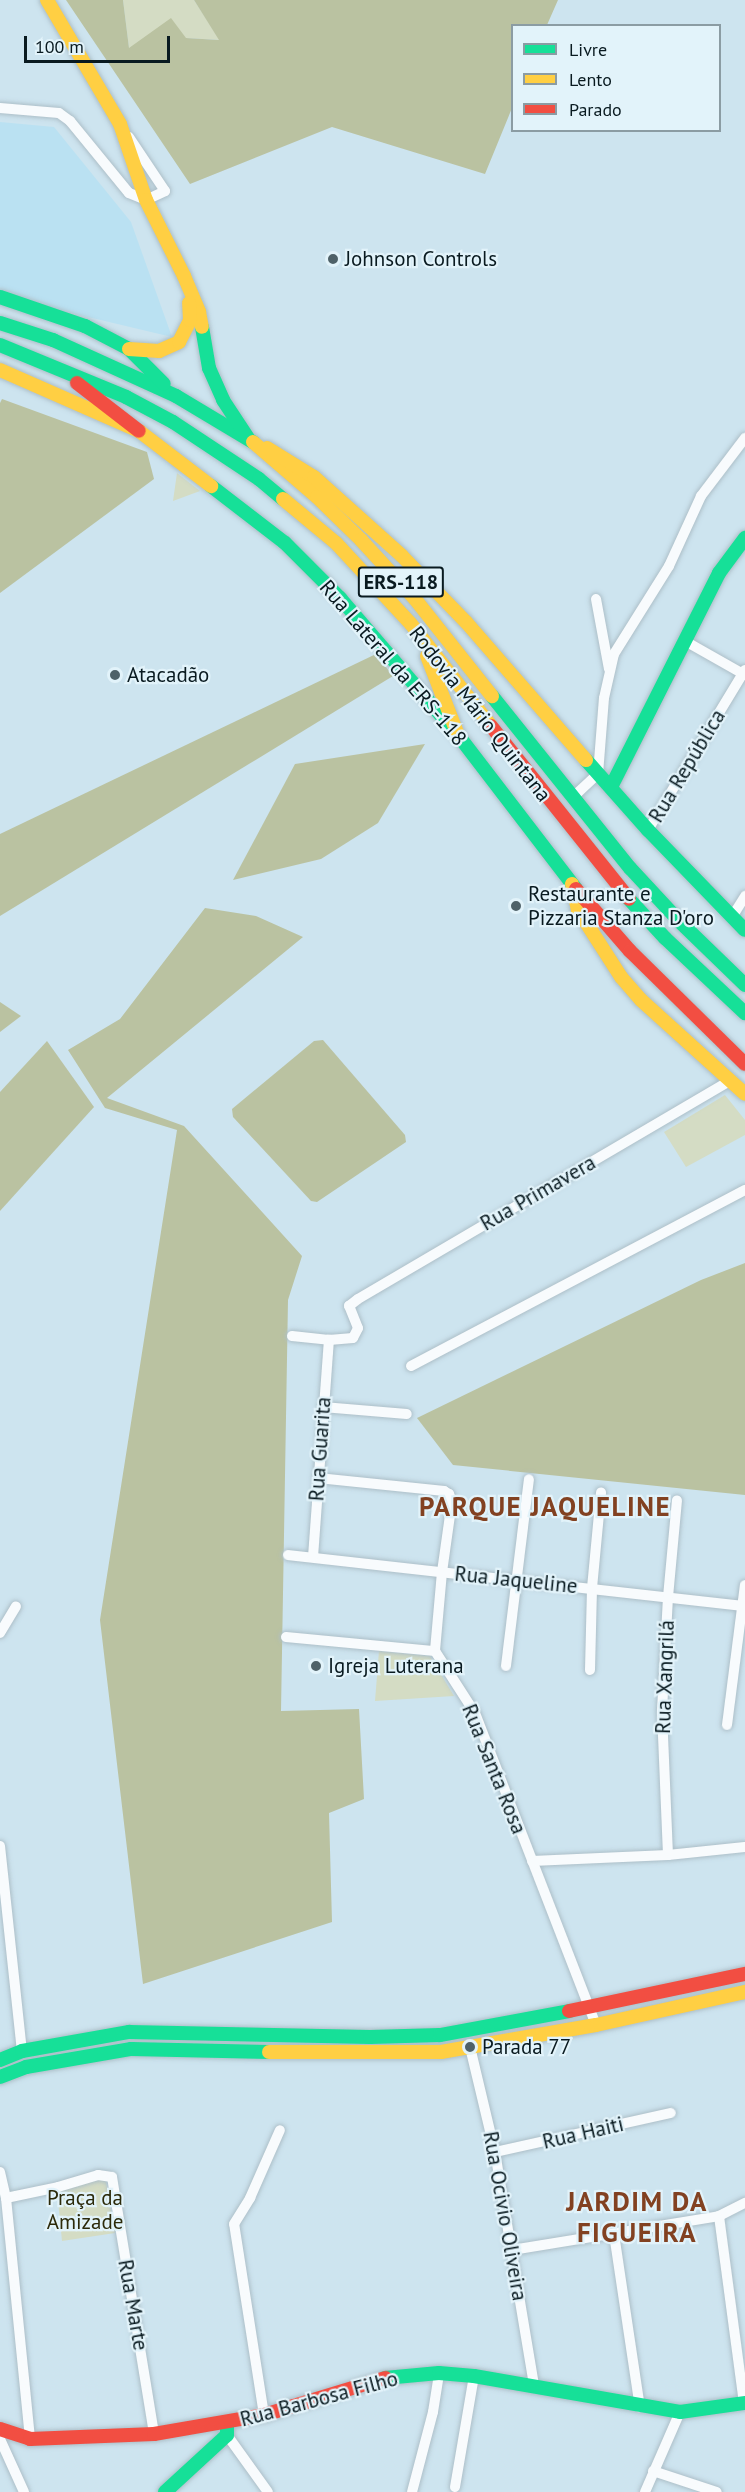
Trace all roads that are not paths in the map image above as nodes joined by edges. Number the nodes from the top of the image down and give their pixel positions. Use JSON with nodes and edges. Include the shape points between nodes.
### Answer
{"nodes":[{"id":1,"x":47,"y":0,"type":"edge"},
{"id":2,"x":0,"y":108,"type":"edge"},
{"id":3,"x":120,"y":124,"type":"junction"},
{"id":4,"x":146,"y":201,"type":"junction"},
{"id":5,"x":184,"y":276,"type":"junction"},
{"id":6,"x":0,"y":297,"type":"edge"},
{"id":7,"x":0,"y":323,"type":"edge"},
{"id":8,"x":0,"y":345,"type":"edge"},
{"id":9,"x":129,"y":349,"type":"junction"},
{"id":10,"x":57,"y":367,"type":"junction"},
{"id":11,"x":0,"y":369,"type":"edge"},
{"id":12,"x":176,"y":396,"type":"junction"},
{"id":13,"x":139,"y":431,"type":"junction"},
{"id":14,"x":248,"y":438,"type":"junction"},
{"id":15,"x":745,"y":438,"type":"edge"},
{"id":16,"x":745,"y":538,"type":"edge"},
{"id":17,"x":596,"y":599,"type":"dead end"},
{"id":18,"x":419,"y":635,"type":"junction"},
{"id":19,"x":685,"y":641,"type":"junction"},
{"id":20,"x":609,"y":669,"type":"junction"},
{"id":21,"x":744,"y":673,"type":"edge"},
{"id":22,"x":458,"y":735,"type":"junction"},
{"id":23,"x":598,"y":774,"type":"junction"},
{"id":24,"x":611,"y":787,"type":"junction"},
{"id":25,"x":572,"y":798,"type":"junction"},
{"id":26,"x":648,"y":830,"type":"junction"},
{"id":27,"x":572,"y":884,"type":"junction"},
{"id":28,"x":745,"y":896,"type":"edge"},
{"id":29,"x":732,"y":917,"type":"junction"},
{"id":30,"x":745,"y":930,"type":"edge"},
{"id":31,"x":630,"y":951,"type":"junction"},
{"id":32,"x":616,"y":970,"type":"junction"},
{"id":33,"x":745,"y":985,"type":"edge"},
{"id":34,"x":745,"y":1013,"type":"edge"},
{"id":35,"x":745,"y":1064,"type":"edge"},
{"id":36,"x":729,"y":1081,"type":"junction"},
{"id":37,"x":745,"y":1094,"type":"edge"},
{"id":38,"x":745,"y":1190,"type":"edge"},
{"id":39,"x":292,"y":1336,"type":"dead end"},
{"id":40,"x":329,"y":1340,"type":"junction"},
{"id":41,"x":411,"y":1366,"type":"dead end"},
{"id":42,"x":323,"y":1407,"type":"junction"},
{"id":43,"x":407,"y":1414,"type":"dead end"},
{"id":44,"x":318,"y":1478,"type":"junction"},
{"id":45,"x":529,"y":1479,"type":"dead end"},
{"id":46,"x":601,"y":1492,"type":"dead end"},
{"id":47,"x":676,"y":1500,"type":"dead end"},
{"id":48,"x":288,"y":1555,"type":"dead end"},
{"id":49,"x":313,"y":1557,"type":"junction"},
{"id":50,"x":442,"y":1572,"type":"junction"},
{"id":51,"x":517,"y":1580,"type":"junction"},
{"id":52,"x":745,"y":1585,"type":"edge"},
{"id":53,"x":591,"y":1588,"type":"junction"},
{"id":54,"x":668,"y":1597,"type":"junction"},
{"id":55,"x":744,"y":1605,"type":"edge"},
{"id":56,"x":16,"y":1606,"type":"dead end"},
{"id":57,"x":0,"y":1633,"type":"edge"},
{"id":58,"x":286,"y":1637,"type":"dead end"},
{"id":59,"x":435,"y":1651,"type":"junction"},
{"id":60,"x":506,"y":1666,"type":"dead end"},
{"id":61,"x":590,"y":1670,"type":"dead end"},
{"id":62,"x":727,"y":1725,"type":"dead end"},
{"id":63,"x":0,"y":1846,"type":"edge"},
{"id":64,"x":745,"y":1847,"type":"edge"},
{"id":65,"x":668,"y":1855,"type":"junction"},
{"id":66,"x":532,"y":1862,"type":"junction"},
{"id":67,"x":3,"y":1909,"type":"edge"},
{"id":68,"x":745,"y":1974,"type":"edge"},
{"id":69,"x":745,"y":1992,"type":"edge"},
{"id":70,"x":588,"y":2006,"type":"junction"},
{"id":71,"x":596,"y":2025,"type":"junction"},
{"id":72,"x":470,"y":2047,"type":"junction"},
{"id":73,"x":22,"y":2051,"type":"junction"},
{"id":74,"x":0,"y":2060,"type":"edge"},
{"id":75,"x":0,"y":2077,"type":"edge"},
{"id":76,"x":671,"y":2113,"type":"dead end"},
{"id":77,"x":280,"y":2130,"type":"dead end"},
{"id":78,"x":495,"y":2152,"type":"junction"},
{"id":79,"x":0,"y":2172,"type":"edge"},
{"id":80,"x":6,"y":2198,"type":"junction"},
{"id":81,"x":745,"y":2203,"type":"edge"},
{"id":82,"x":719,"y":2216,"type":"junction"},
{"id":83,"x":615,"y":2234,"type":"junction"},
{"id":84,"x":512,"y":2250,"type":"junction"},
{"id":85,"x":439,"y":2373,"type":"junction"},
{"id":86,"x":474,"y":2376,"type":"junction"},
{"id":87,"x":534,"y":2386,"type":"junction"},
{"id":88,"x":744,"y":2403,"type":"edge"},
{"id":89,"x":640,"y":2407,"type":"junction"},
{"id":90,"x":680,"y":2412,"type":"junction"},
{"id":91,"x":264,"y":2415,"type":"junction"},
{"id":92,"x":0,"y":2429,"type":"edge"},
{"id":93,"x":227,"y":2429,"type":"junction"},
{"id":94,"x":154,"y":2434,"type":"junction"},
{"id":95,"x":0,"y":2439,"type":"edge"},
{"id":96,"x":30,"y":2439,"type":"junction"},
{"id":97,"x":652,"y":2471,"type":"junction"},
{"id":98,"x":455,"y":2487,"type":"dead end"},
{"id":99,"x":24,"y":2492,"type":"edge"},
{"id":100,"x":165,"y":2492,"type":"edge"},
{"id":101,"x":268,"y":2492,"type":"edge"},
{"id":102,"x":412,"y":2492,"type":"edge"},
{"id":103,"x":645,"y":2492,"type":"edge"},
{"id":104,"x":717,"y":2492,"type":"edge"}],
"edges":[{"from":1,"to":3,"type":"main road"},
{"from":2,"to":4,"type":"street","via":[[59,113],[70,121],[129,193]]},
{"from":3,"to":4,"type":"main road"},
{"from":3,"to":4,"type":"street","via":[[165,190]]},
{"from":4,"to":5,"type":"main road"},
{"from":5,"to":9,"type":"main road","via":[[190,320],[185,333],[159,351]]},
{"from":5,"to":14,"type":"main road","via":[[199,312],[209,368],[223,400]]},
{"from":6,"to":9,"type":"main road","via":[[85,326]]},
{"from":7,"to":12,"type":"main road","name":"Rodovia Mário Quintana","number":"ERS-118","via":[[53,340]]},
{"from":8,"to":10,"type":"main road","name":"Rodovia Mário Quintana","number":"ERS-118"},
{"from":9,"to":12,"type":"main road"},
{"from":10,"to":13,"type":"main road"},
{"from":10,"to":18,"type":"main road","name":"Rodovia Mário Quintana","number":"ERS-118","via":[[174,422],[259,479],[336,543]]},
{"from":11,"to":13,"type":"main road","name":"Rua Lateral da ERS-118"},
{"from":12,"to":14,"type":"main road","name":"Rodovia Mário Quintana","number":"ERS-118"},
{"from":13,"to":22,"type":"main road","name":"Rua Lateral da ERS-118","via":[[285,543],[340,598]]},
{"from":14,"to":23,"type":"main road","via":[[314,477],[402,556],[466,622]]},
{"from":14,"to":25,"type":"main road","name":"Rodovia Mário Quintana","number":"ERS-118","via":[[316,497],[392,572]]},
{"from":15,"to":20,"type":"street","via":[[693,509],[669,566],[620,642]]},
{"from":16,"to":19,"type":"main road","via":[[719,573]]},
{"from":17,"to":20,"type":"street"},
{"from":18,"to":22,"type":"main road"},
{"from":18,"to":34,"type":"main road","name":"Rodovia Mário Quintana","number":"ERS-118","via":[[610,879],[665,938]]},
{"from":19,"to":21,"type":"street"},
{"from":19,"to":24,"type":"main road"},
{"from":20,"to":23,"type":"street"},
{"from":21,"to":26,"type":"street","name":"Rua República"},
{"from":22,"to":27,"type":"main road","name":"Rua Lateral da ERS-118"},
{"from":23,"to":24,"type":"main road"},
{"from":23,"to":25,"type":"street"},
{"from":24,"to":26,"type":"main road"},
{"from":25,"to":33,"type":"main road","name":"Rodovia Mário Quintana","number":"ERS-118","via":[[679,921]]},
{"from":26,"to":29,"type":"main road"},
{"from":27,"to":31,"type":"main road","name":"Rua Lateral da ERS-118"},
{"from":27,"to":32,"type":"main road","via":[[578,910]]},
{"from":28,"to":29,"type":"street"},
{"from":29,"to":30,"type":"main road"},
{"from":31,"to":32,"type":"main road"},
{"from":31,"to":35,"type":"main road","name":"Rua Lateral da ERS-118"},
{"from":32,"to":36,"type":"main road","via":[[641,1000]]},
{"from":36,"to":37,"type":"main road"},
{"from":36,"to":40,"type":"street","name":"Rua Primavera","via":[[350,1306],[358,1328],[356,1335]]},
{"from":38,"to":41,"type":"street"},
{"from":39,"to":40,"type":"street"},
{"from":40,"to":42,"type":"street","name":"Rua Guarita"},
{"from":42,"to":43,"type":"street"},
{"from":42,"to":44,"type":"street","name":"Rua Guarita"},
{"from":44,"to":49,"type":"street","name":"Rua Guarita"},
{"from":44,"to":50,"type":"street","via":[[449,1494],[452,1501]]},
{"from":45,"to":51,"type":"street"},
{"from":46,"to":53,"type":"street"},
{"from":47,"to":54,"type":"street","name":"Rua Xangrilá"},
{"from":48,"to":49,"type":"street","name":"Rua Jaqueline"},
{"from":49,"to":50,"type":"street","name":"Rua Jaqueline"},
{"from":50,"to":51,"type":"street","name":"Rua Jaqueline"},
{"from":50,"to":59,"type":"street"},
{"from":51,"to":53,"type":"street","name":"Rua Jaqueline"},
{"from":51,"to":60,"type":"street"},
{"from":52,"to":55,"type":"street"},
{"from":53,"to":54,"type":"street","name":"Rua Jaqueline"},
{"from":53,"to":61,"type":"street"},
{"from":54,"to":55,"type":"street","name":"Rua Jaqueline"},
{"from":54,"to":65,"type":"street","name":"Rua Xangrilá","via":[[662,1711]]},
{"from":55,"to":62,"type":"street"},
{"from":56,"to":57,"type":"street"},
{"from":58,"to":59,"type":"street"},
{"from":59,"to":66,"type":"street","name":"Rua Santa Rosa","via":[[475,1713]]},
{"from":63,"to":67,"type":"street"},
{"from":64,"to":65,"type":"street"},
{"from":65,"to":66,"type":"street"},
{"from":66,"to":70,"type":"street","name":"Rua Santa Rosa"},
{"from":67,"to":73,"type":"street"},
{"from":68,"to":70,"type":"main road"},
{"from":69,"to":71,"type":"main road"},
{"from":70,"to":71,"type":"street","name":"Rua Santa Rosa"},
{"from":70,"to":73,"type":"main road","via":[[440,2035],[129,2032]]},
{"from":71,"to":72,"type":"main road"},
{"from":72,"to":75,"type":"main road","via":[[370,2054],[131,2049],[26,2067]]},
{"from":72,"to":78,"type":"street","name":"Rua Ocivio Oliveira"},
{"from":73,"to":74,"type":"main road"},
{"from":76,"to":78,"type":"street","name":"Rua Haiti"},
{"from":77,"to":91,"type":"street","via":[[234,2224]]},
{"from":78,"to":84,"type":"street","name":"Rua Ocivio Oliveira"},
{"from":79,"to":80,"type":"street"},
{"from":80,"to":94,"type":"street","name":"Rua Marte","via":[[98,2175],[112,2177]]},
{"from":80,"to":96,"type":"street"},
{"from":81,"to":82,"type":"street"},
{"from":82,"to":83,"type":"street"},
{"from":82,"to":88,"type":"street"},
{"from":83,"to":84,"type":"street"},
{"from":83,"to":89,"type":"street"},
{"from":84,"to":87,"type":"street","name":"Rua Ocivio Oliveira"},
{"from":85,"to":86,"type":"main road","name":"Rua Barbosa Filho"},
{"from":85,"to":91,"type":"main road","name":"Rua Barbosa Filho","via":[[384,2378]]},
{"from":85,"to":102,"type":"street"},
{"from":86,"to":87,"type":"main road","name":"Rua Barbosa Filho"},
{"from":86,"to":98,"type":"street"},
{"from":87,"to":89,"type":"main road","name":"Rua Barbosa Filho"},
{"from":88,"to":90,"type":"main road","name":"Rua Barbosa Filho"},
{"from":89,"to":90,"type":"main road","name":"Rua Barbosa Filho"},
{"from":90,"to":97,"type":"street"},
{"from":91,"to":93,"type":"main road","name":"Rua Barbosa Filho"},
{"from":92,"to":96,"type":"main road","name":"Rua Barbosa Filho"},
{"from":93,"to":94,"type":"main road","name":"Rua Barbosa Filho"},
{"from":93,"to":100,"type":"main road"},
{"from":93,"to":101,"type":"street"},
{"from":94,"to":96,"type":"main road","name":"Rua Barbosa Filho"},
{"from":95,"to":99,"type":"street"},
{"from":97,"to":103,"type":"street"},
{"from":97,"to":104,"type":"street"}]}
